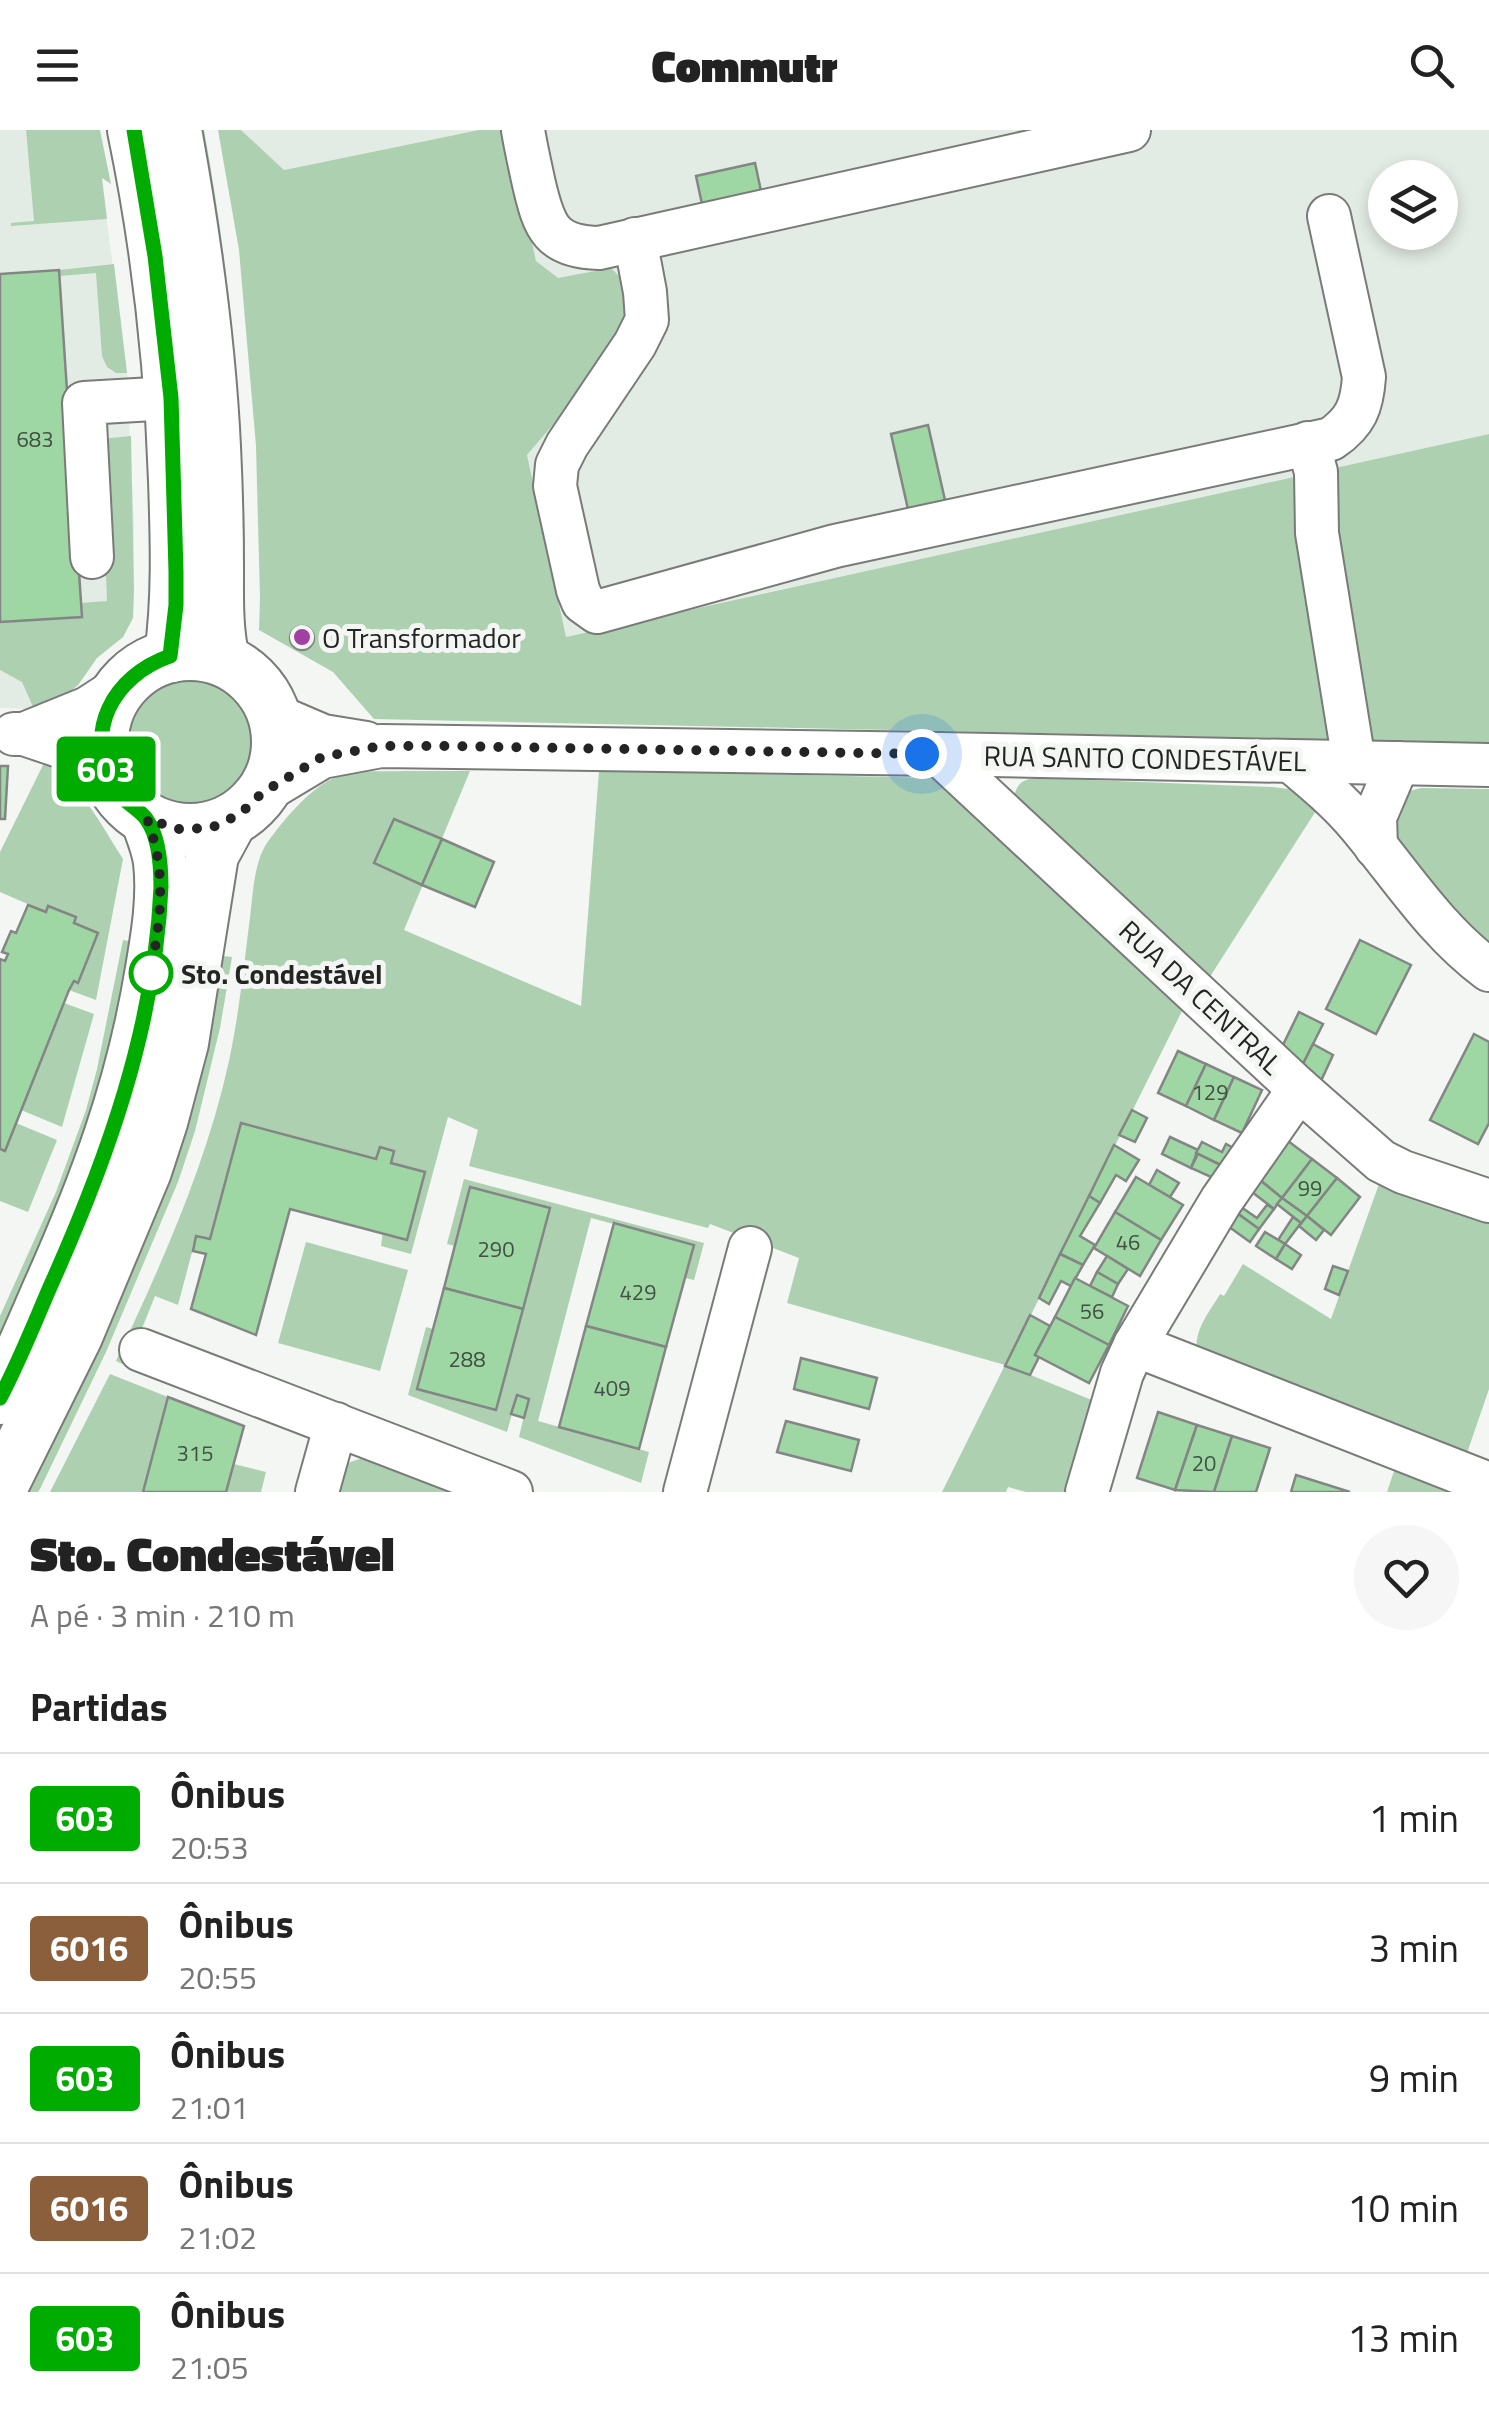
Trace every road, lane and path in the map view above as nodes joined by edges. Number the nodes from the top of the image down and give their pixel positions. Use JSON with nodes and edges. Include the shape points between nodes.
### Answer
{"nodes":[{"id":1,"x":134,"y":130,"type":"edge"},
{"id":2,"x":175,"y":130,"type":"edge"},
{"id":3,"x":522,"y":130,"type":"edge"},
{"id":4,"x":1129,"y":130,"type":"edge"},
{"id":5,"x":1329,"y":216,"type":"dead end"},
{"id":6,"x":635,"y":240,"type":"junction"},
{"id":7,"x":171,"y":398,"type":"junction"},
{"id":8,"x":1308,"y":443,"type":"junction"},
{"id":9,"x":92,"y":557,"type":"dead end"},
{"id":10,"x":170,"y":656,"type":"junction"},
{"id":11,"x":223,"y":660,"type":"junction"},
{"id":12,"x":122,"y":686,"type":"junction"},
{"id":13,"x":274,"y":714,"type":"junction"},
{"id":14,"x":12,"y":734,"type":"edge"},
{"id":15,"x":381,"y":746,"type":"junction"},
{"id":16,"x":939,"y":754,"type":"junction"},
{"id":17,"x":104,"y":761,"type":"junction"},
{"id":18,"x":1291,"y":761,"type":"junction"},
{"id":19,"x":1354,"y":762,"type":"junction"},
{"id":20,"x":1398,"y":763,"type":"junction"},
{"id":21,"x":1489,"y":765,"type":"edge"},
{"id":22,"x":247,"y":806,"type":"junction"},
{"id":23,"x":147,"y":819,"type":"junction"},
{"id":24,"x":1376,"y":847,"type":"junction"},
{"id":25,"x":1489,"y":970,"type":"edge"},
{"id":26,"x":1300,"y":1088,"type":"junction"},
{"id":27,"x":1489,"y":1201,"type":"edge"},
{"id":28,"x":750,"y":1248,"type":"dead end"},
{"id":29,"x":1135,"y":1345,"type":"junction"},
{"id":30,"x":141,"y":1350,"type":"dead end"},
{"id":31,"x":0,"y":1398,"type":"edge"},
{"id":32,"x":336,"y":1424,"type":"junction"},
{"id":33,"x":1489,"y":1484,"type":"edge"},
{"id":34,"x":0,"y":1489,"type":"edge"},
{"id":35,"x":317,"y":1492,"type":"edge"},
{"id":36,"x":511,"y":1492,"type":"edge"},
{"id":37,"x":685,"y":1492,"type":"edge"},
{"id":38,"x":1087,"y":1492,"type":"edge"}],
"edges":[{"from":1,"to":7,"type":"main road"},
{"from":2,"to":11,"type":"main road","via":[[210,394]]},
{"from":3,"to":6,"type":"street","via":[[542,216],[562,242],[599,248]]},
{"from":4,"to":6,"type":"street"},
{"from":5,"to":8,"type":"street","via":[[1363,392],[1346,429]]},
{"from":6,"to":8,"type":"street","via":[[646,320],[556,465],[554,486],[578,590],[597,612],[835,546]]},
{"from":7,"to":9,"type":"street","via":[[84,403]]},
{"from":7,"to":10,"type":"main road","via":[[176,605]]},
{"from":8,"to":19,"type":"street"},
{"from":10,"to":11,"type":"main road"},
{"from":10,"to":12,"type":"main road"},
{"from":11,"to":13,"type":"main road","via":[[254,681]]},
{"from":12,"to":14,"type":"street","via":[[88,708]]},
{"from":12,"to":17,"type":"main road","via":[[104,721]]},
{"from":13,"to":15,"type":"street","name":"RUA SANTO CONDESTÁVEL","via":[[323,736]]},
{"from":13,"to":22,"type":"main road","via":[[276,761]]},
{"from":14,"to":17,"type":"street"},
{"from":15,"to":16,"type":"street","name":"RUA SANTO CONDESTÁVEL"},
{"from":15,"to":22,"type":"street","name":"RUA SANTO CONDESTÁVEL","via":[[322,757]]},
{"from":16,"to":18,"type":"street","name":"RUA SANTO CONDESTÁVEL"},
{"from":16,"to":26,"type":"street","name":"RUA DA CENTRAL"},
{"from":17,"to":23,"type":"main road","via":[[119,794]]},
{"from":18,"to":19,"type":"street","name":"RUA SANTO CONDESTÁVEL"},
{"from":18,"to":24,"type":"street"},
{"from":19,"to":20,"type":"street","name":"RUA SANTO CONDESTÁVEL"},
{"from":20,"to":21,"type":"street","name":"RUA SANTO CONDESTÁVEL"},
{"from":20,"to":24,"type":"street","via":[[1375,817]]},
{"from":22,"to":23,"type":"main road","via":[[211,828],[167,827]]},
{"from":22,"to":34,"type":"main road","via":[[212,856],[182,1043],[145,1170],[76,1336]]},
{"from":23,"to":31,"type":"main road","via":[[160,863],[159,916],[129,1079],[86,1207]]},
{"from":24,"to":25,"type":"street","via":[[1443,929]]},
{"from":26,"to":27,"type":"street","name":"RUA DA CENTRAL","via":[[1381,1161]]},
{"from":26,"to":29,"type":"street","via":[[1221,1201]]},
{"from":28,"to":37,"type":"street"},
{"from":29,"to":33,"type":"street"},
{"from":29,"to":38,"type":"street"},
{"from":30,"to":32,"type":"street"},
{"from":32,"to":35,"type":"street"},
{"from":32,"to":36,"type":"street"}]}
